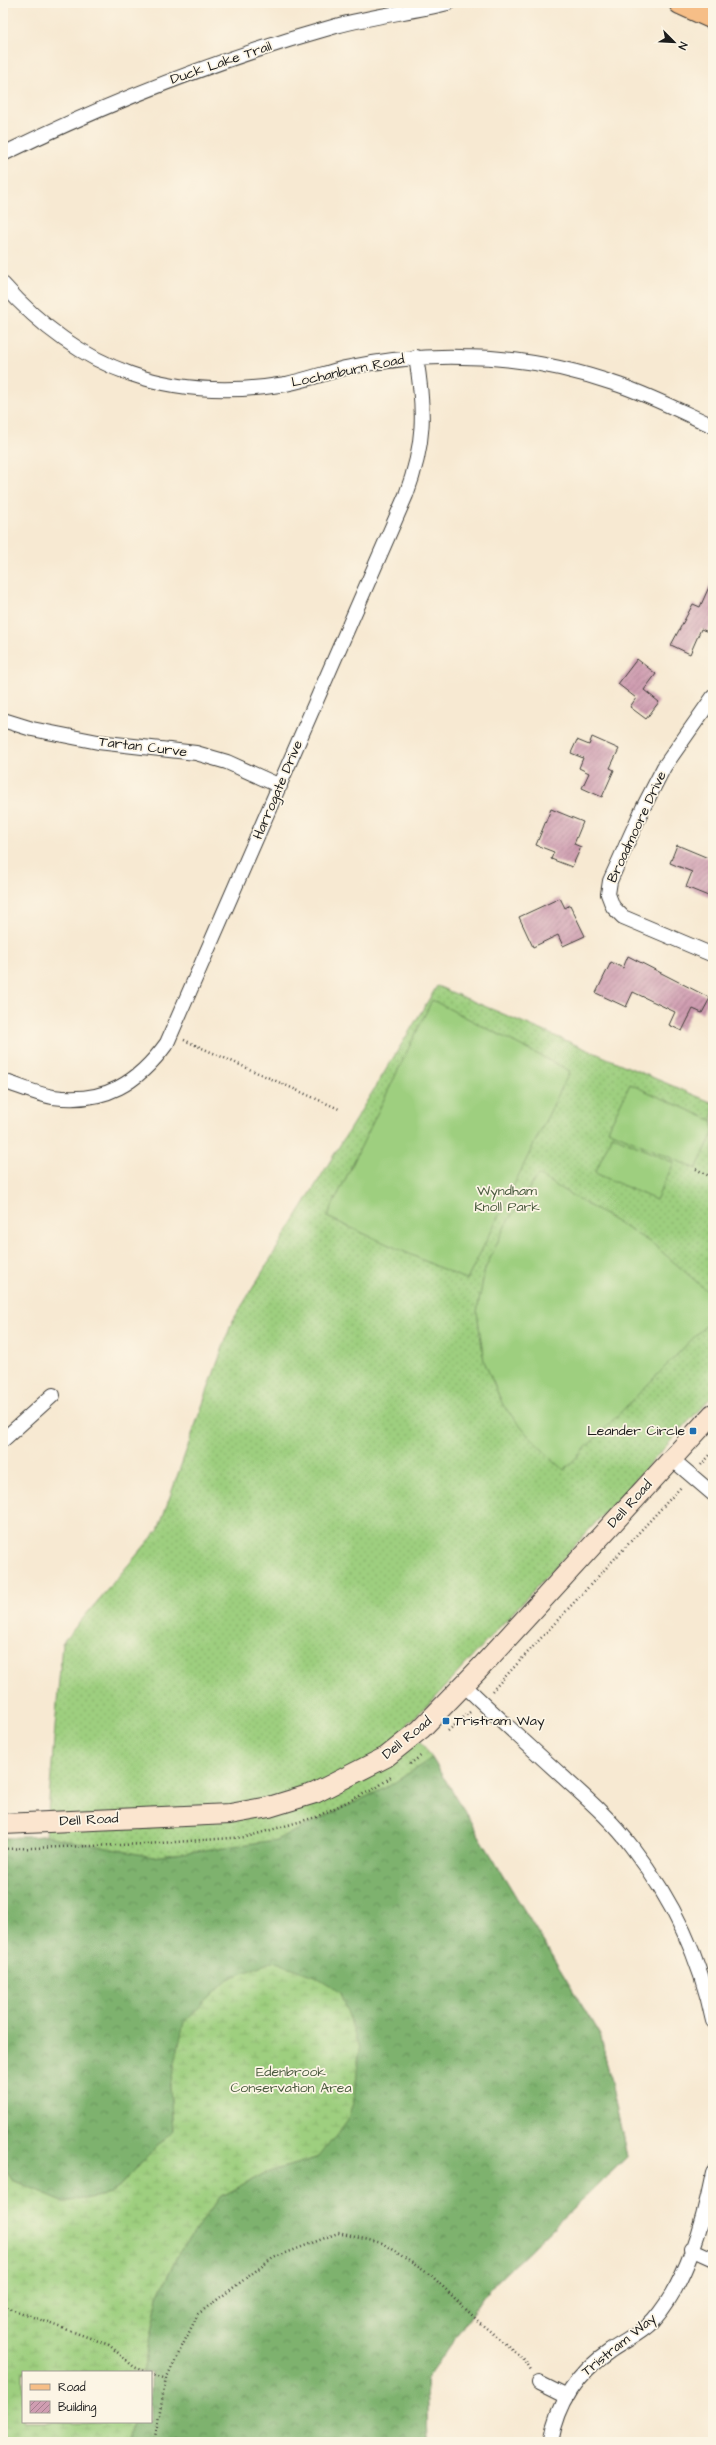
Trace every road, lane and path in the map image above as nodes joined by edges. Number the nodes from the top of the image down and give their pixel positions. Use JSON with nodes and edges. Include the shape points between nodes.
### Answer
{"nodes":[{"id":1,"x":448,"y":3,"type":"edge"},
{"id":2,"x":680,"y":3,"type":"edge"},
{"id":3,"x":713,"y":18,"type":"edge"},
{"id":4,"x":3,"y":154,"type":"edge"},
{"id":5,"x":3,"y":284,"type":"edge"},
{"id":6,"x":416,"y":357,"type":"junction"},
{"id":7,"x":713,"y":426,"type":"edge"},
{"id":8,"x":713,"y":697,"type":"edge"},
{"id":9,"x":3,"y":720,"type":"edge"},
{"id":10,"x":280,"y":786,"type":"junction"},
{"id":11,"x":713,"y":955,"type":"edge"},
{"id":12,"x":171,"y":1034,"type":"junction"},
{"id":13,"x":3,"y":1082,"type":"edge"},
{"id":14,"x":339,"y":1109,"type":"dead end"},
{"id":15,"x":696,"y":1169,"type":"dead end"},
{"id":16,"x":713,"y":1178,"type":"edge"},
{"id":17,"x":53,"y":1395,"type":"dead end"},
{"id":18,"x":713,"y":1414,"type":"edge"},
{"id":19,"x":3,"y":1440,"type":"edge"},
{"id":20,"x":713,"y":1452,"type":"edge"},
{"id":21,"x":672,"y":1459,"type":"junction"},
{"id":22,"x":692,"y":1475,"type":"junction"},
{"id":23,"x":713,"y":1494,"type":"edge"},
{"id":24,"x":464,"y":1685,"type":"junction"},
{"id":25,"x":482,"y":1702,"type":"junction"},
{"id":26,"x":442,"y":1736,"type":"dead end"},
{"id":27,"x":427,"y":1750,"type":"dead end"},
{"id":28,"x":405,"y":1767,"type":"dead end"},
{"id":29,"x":394,"y":1776,"type":"dead end"},
{"id":30,"x":3,"y":1824,"type":"edge"},
{"id":31,"x":3,"y":1849,"type":"edge"},
{"id":32,"x":713,"y":2021,"type":"edge"},
{"id":33,"x":713,"y":2173,"type":"edge"},
{"id":34,"x":691,"y":2249,"type":"junction"},
{"id":35,"x":713,"y":2259,"type":"edge"},
{"id":36,"x":3,"y":2306,"type":"edge"},
{"id":37,"x":144,"y":2371,"type":"edge"},
{"id":38,"x":152,"y":2373,"type":"edge"},
{"id":39,"x":166,"y":2379,"type":"junction"},
{"id":40,"x":539,"y":2382,"type":"joint"},
{"id":41,"x":565,"y":2396,"type":"junction"},
{"id":42,"x":154,"y":2442,"type":"edge"},
{"id":43,"x":551,"y":2442,"type":"edge"}],
"edges":[{"from":1,"to":4,"type":"street","name":"Duck Lake Trail","via":[[338,26],[238,54],[141,92]]},
{"from":2,"to":3,"type":"main road"},
{"from":5,"to":6,"type":"street","name":"Lochanburn Road","via":[[26,310],[62,340],[103,364],[147,380],[194,388],[241,389],[288,384],[346,368]]},
{"from":6,"to":7,"type":"street","name":"Lochanburn Road","via":[[504,358],[544,364],[620,385]]},
{"from":6,"to":10,"type":"street","name":"Harrogate Drive","via":[[423,433],[418,465]]},
{"from":8,"to":11,"type":"street","name":"Broadmoore Drive","via":[[664,767],[610,881],[608,894],[613,907],[623,917]]},
{"from":9,"to":10,"type":"street","name":"Tartan Curve","via":[[32,729],[98,742],[196,754],[227,762]]},
{"from":10,"to":12,"type":"street","name":"Harrogate Drive"},
{"from":12,"to":13,"type":"street","name":"Harrogate Drive","via":[[152,1064],[131,1082],[106,1094],[79,1098],[52,1096]]},
{"from":12,"to":14,"type":"path"},
{"from":15,"to":16,"type":"path"},
{"from":17,"to":19,"type":"street"},
{"from":18,"to":21,"type":"street","name":"Dell Road"},
{"from":20,"to":22,"type":"path"},
{"from":21,"to":22,"type":"street"},
{"from":21,"to":24,"type":"street","name":"Dell Road"},
{"from":22,"to":23,"type":"street"},
{"from":22,"to":25,"type":"path"},
{"from":24,"to":25,"type":"street"},
{"from":24,"to":30,"type":"street","name":"Dell Road","via":[[421,1729],[386,1757],[315,1793],[269,1807],[230,1814]]},
{"from":25,"to":26,"type":"path"},
{"from":25,"to":32,"type":"street","via":[[595,1806],[632,1846],[663,1890],[688,1939],[707,1990]]},
{"from":27,"to":28,"type":"path"},
{"from":29,"to":31,"type":"path","via":[[376,1788],[316,1817],[246,1837],[146,1844]]},
{"from":33,"to":34,"type":"street","name":"Tristram Way","via":[[706,2206]]},
{"from":34,"to":35,"type":"street"},
{"from":34,"to":41,"type":"street","name":"Tristram Way","via":[[669,2300],[652,2322],[585,2370]]},
{"from":36,"to":37,"type":"path","via":[[109,2345],[134,2367]]},
{"from":38,"to":39,"type":"path"},
{"from":39,"to":40,"type":"path","via":[[198,2314],[273,2258],[338,2233],[382,2243],[432,2276],[480,2323],[525,2360]]},
{"from":39,"to":42,"type":"path"},
{"from":40,"to":41,"type":"street"},
{"from":41,"to":43,"type":"street","name":"Tristram Way","via":[[554,2424]]}]}
